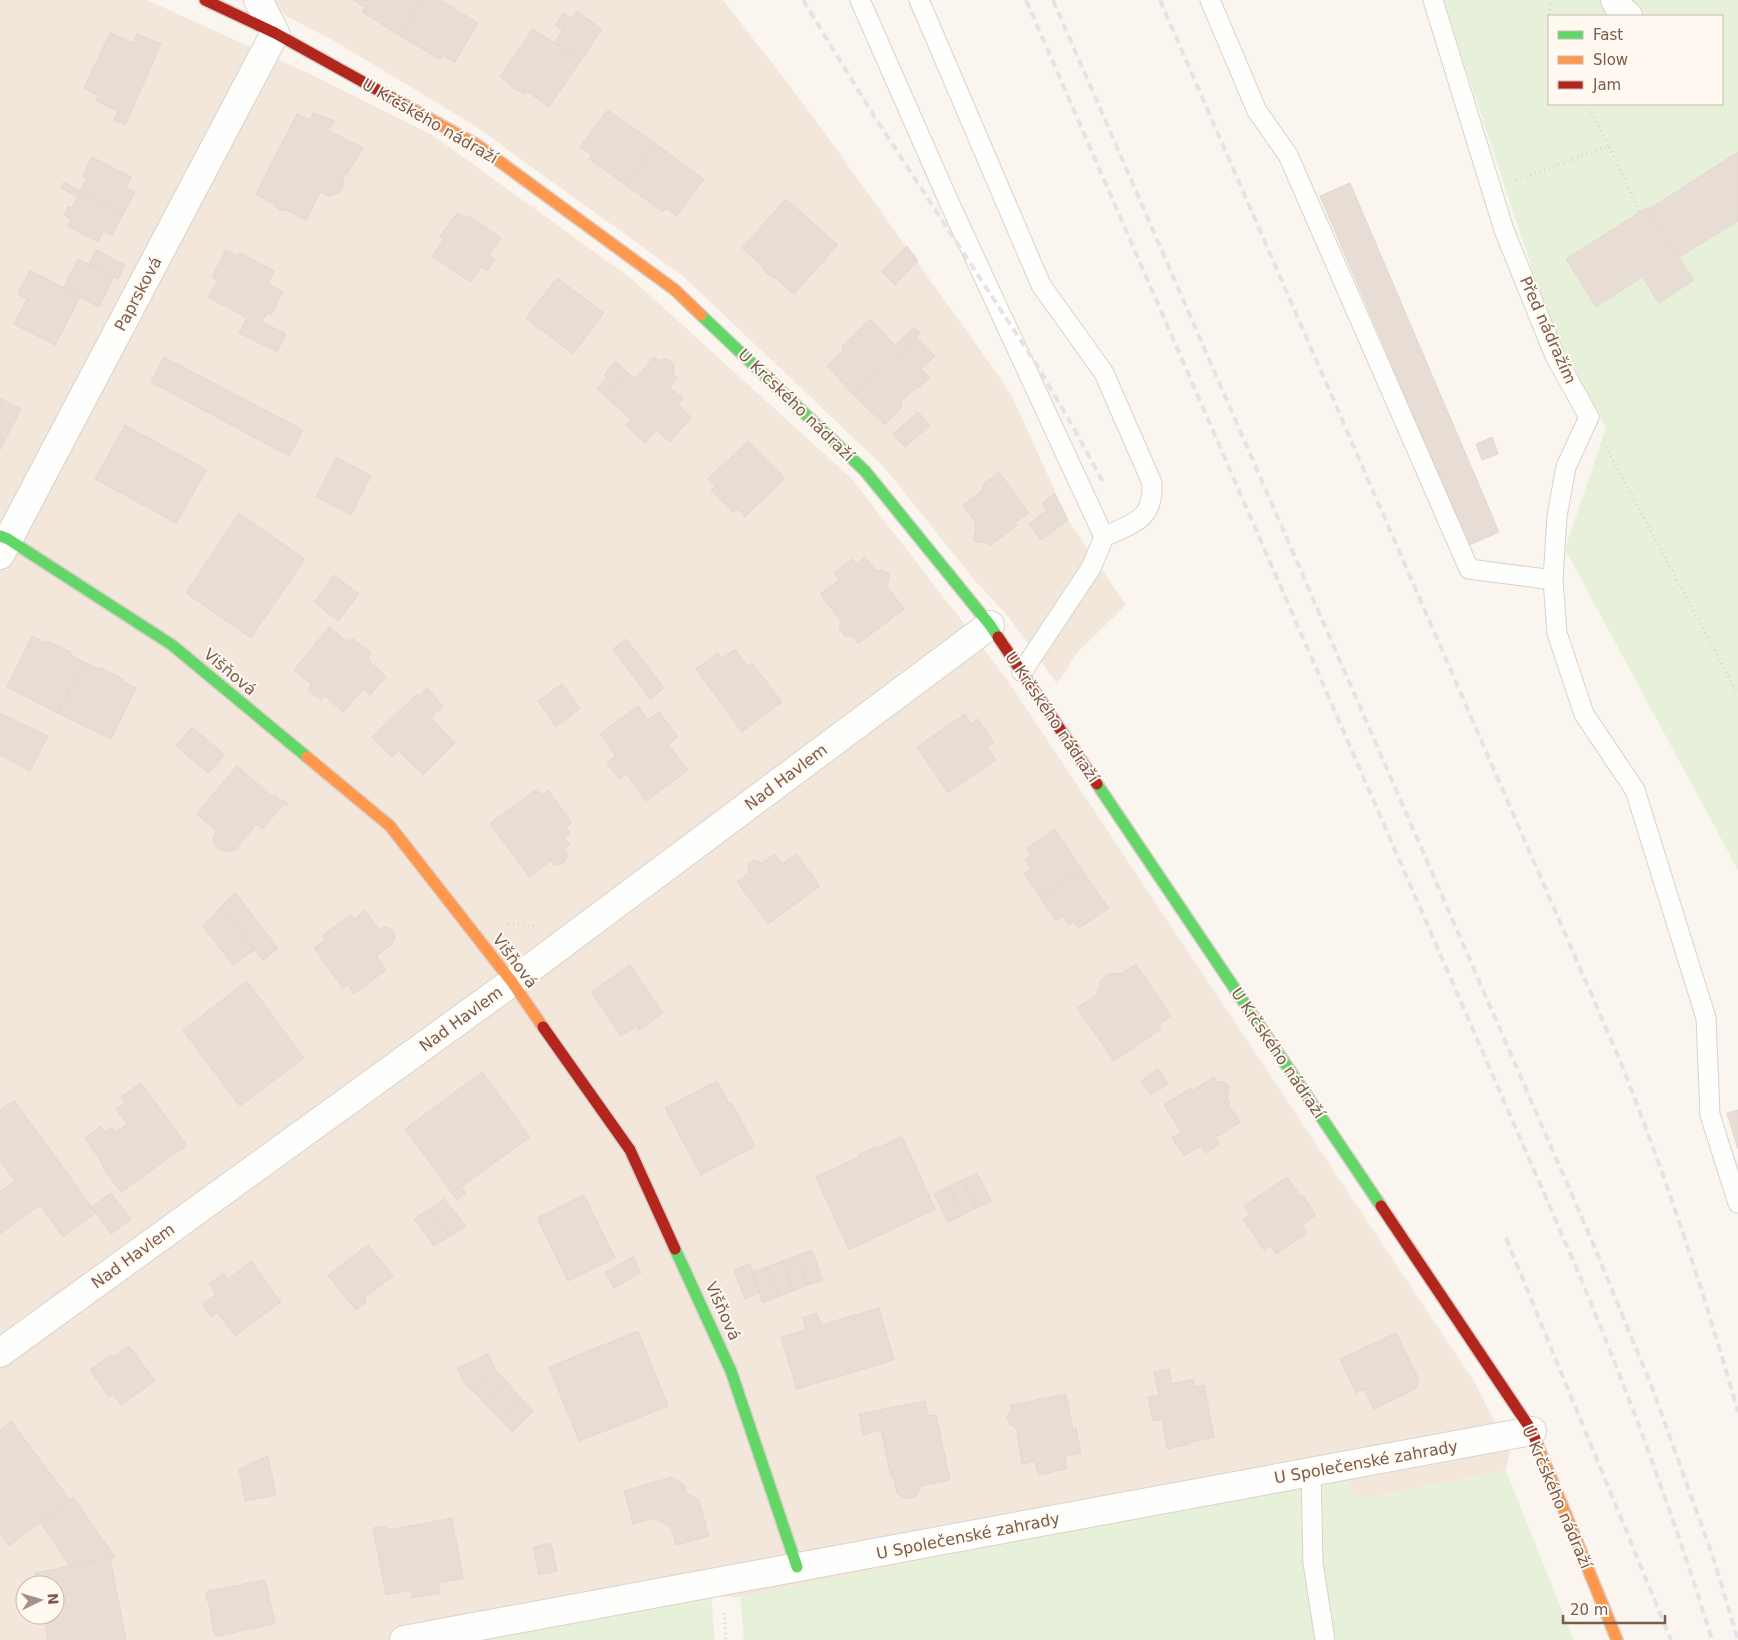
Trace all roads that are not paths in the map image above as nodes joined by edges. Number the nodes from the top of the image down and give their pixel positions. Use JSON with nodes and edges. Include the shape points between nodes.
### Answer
{"nodes":[{"id":1,"x":205,"y":0,"type":"edge"},
{"id":2,"x":258,"y":0,"type":"edge"},
{"id":3,"x":860,"y":0,"type":"edge"},
{"id":4,"x":919,"y":0,"type":"edge"},
{"id":5,"x":1210,"y":0,"type":"edge"},
{"id":6,"x":1433,"y":0,"type":"edge"},
{"id":7,"x":1615,"y":0,"type":"edge"},
{"id":8,"x":1627,"y":15,"type":"edge"},
{"id":9,"x":275,"y":33,"type":"junction"},
{"id":10,"x":1104,"y":537,"type":"junction"},
{"id":11,"x":3,"y":543,"type":"edge"},
{"id":12,"x":1553,"y":580,"type":"junction"},
{"id":13,"x":990,"y":625,"type":"junction"},
{"id":14,"x":1022,"y":672,"type":"junction"},
{"id":15,"x":512,"y":982,"type":"junction"},
{"id":16,"x":1738,"y":1203,"type":"edge"},
{"id":17,"x":0,"y":1353,"type":"edge"},
{"id":18,"x":1532,"y":1431,"type":"junction"},
{"id":19,"x":1311,"y":1472,"type":"junction"},
{"id":20,"x":797,"y":1568,"type":"junction"},
{"id":21,"x":404,"y":1640,"type":"edge"},
{"id":22,"x":1325,"y":1640,"type":"edge"},
{"id":23,"x":1616,"y":1640,"type":"edge"}],
"edges":[{"from":1,"to":9,"type":"street","name":"U Krčského nádraží"},
{"from":2,"to":9,"type":"street"},
{"from":3,"to":10,"type":"lane","via":[[949,202]]},
{"from":4,"to":10,"type":"lane","via":[[1041,284],[1104,373],[1152,483],[1153,497],[1142,518]]},
{"from":5,"to":12,"type":"lane","via":[[1257,111],[1288,156],[1469,569]]},
{"from":6,"to":12,"type":"lane","name":"Před nádražím","via":[[1504,230],[1555,356],[1590,417],[1566,467],[1557,516]]},
{"from":7,"to":8,"type":"street"},
{"from":9,"to":11,"type":"street","name":"Paprsková"},
{"from":9,"to":13,"type":"street","name":"U Krčského nádraží","via":[[477,145],[675,290],[865,471]]},
{"from":10,"to":14,"type":"lane","via":[[1091,568]]},
{"from":11,"to":15,"type":"street","name":"Višňová","via":[[172,645],[390,826]]},
{"from":12,"to":16,"type":"lane","via":[[1557,633],[1584,714],[1635,790],[1706,1018],[1710,1115]]},
{"from":13,"to":14,"type":"street","name":"U Krčského nádraží"},
{"from":13,"to":15,"type":"street","name":"Nad Havlem"},
{"from":14,"to":18,"type":"street","name":"U Krčského nádraží"},
{"from":15,"to":17,"type":"street","name":"Nad Havlem"},
{"from":15,"to":20,"type":"street","name":"Višňová","via":[[630,1150],[731,1371]]},
{"from":18,"to":19,"type":"street","name":"U Společenské zahrady"},
{"from":18,"to":23,"type":"street","name":"U Krčského nádraží"},
{"from":19,"to":20,"type":"street","name":"U Společenské zahrady"},
{"from":19,"to":22,"type":"lane","via":[[1313,1563]]},
{"from":20,"to":21,"type":"street","name":"U Společenské zahrady"}]}
